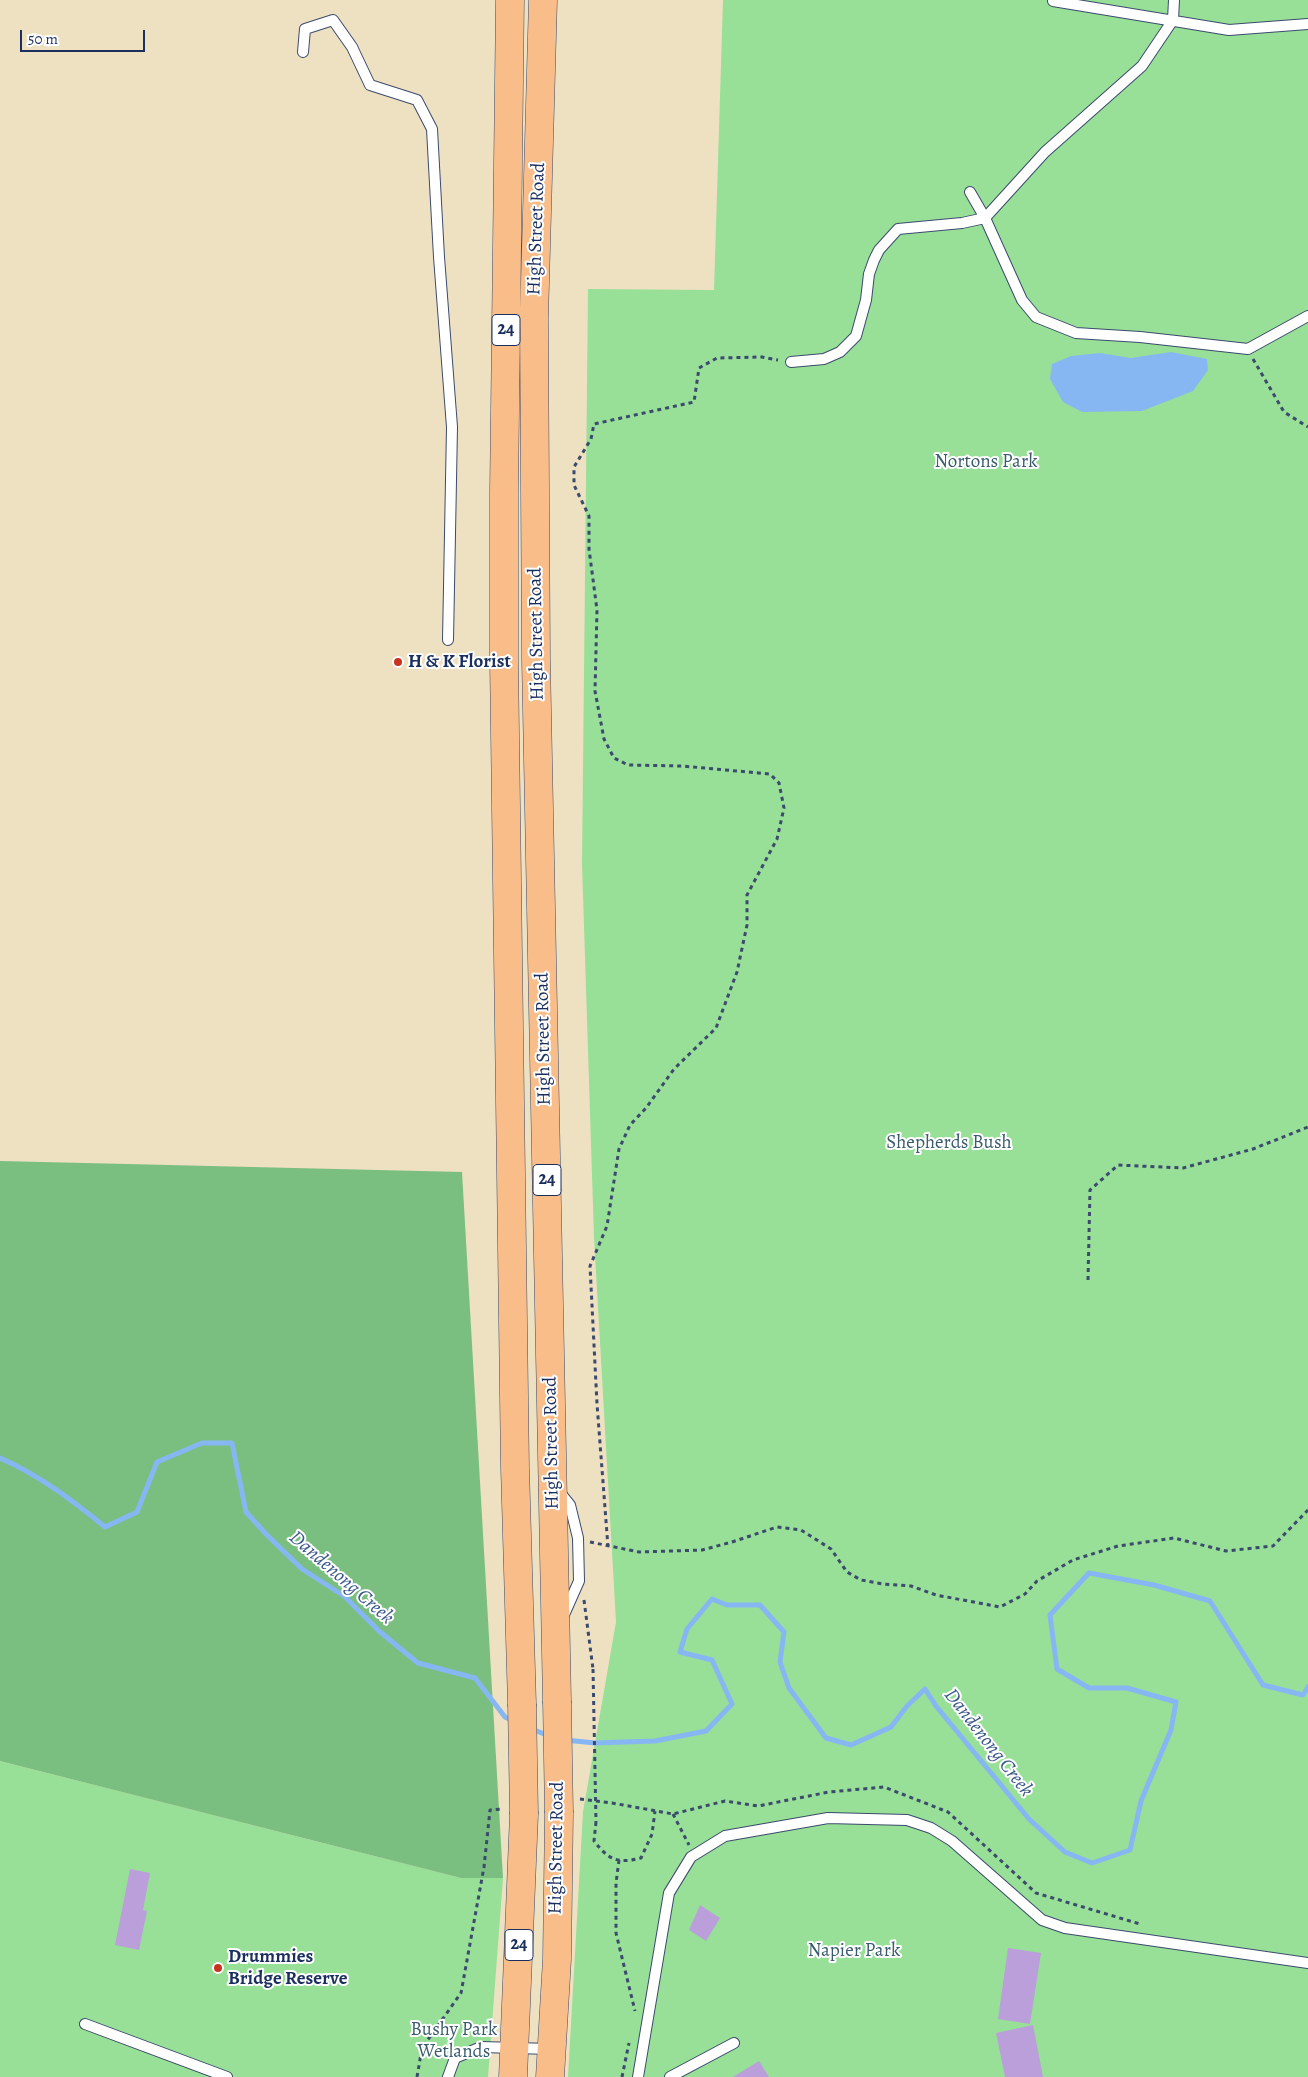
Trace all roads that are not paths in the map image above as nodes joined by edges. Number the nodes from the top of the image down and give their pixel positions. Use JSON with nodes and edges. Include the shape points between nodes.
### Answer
{"nodes":[{"id":1,"x":510,"y":0,"type":"edge"},
{"id":2,"x":543,"y":0,"type":"edge"},
{"id":3,"x":1174,"y":0,"type":"edge"},
{"id":4,"x":1053,"y":1,"type":"edge"},
{"id":5,"x":1173,"y":20,"type":"junction"},
{"id":6,"x":1308,"y":24,"type":"edge"},
{"id":7,"x":303,"y":52,"type":"dead end"},
{"id":8,"x":970,"y":192,"type":"dead end"},
{"id":9,"x":985,"y":218,"type":"junction"},
{"id":10,"x":1308,"y":316,"type":"edge"},
{"id":11,"x":791,"y":362,"type":"road end"},
{"id":12,"x":448,"y":640,"type":"dead end"},
{"id":13,"x":504,"y":660,"type":"junction"},
{"id":14,"x":536,"y":660,"type":"junction"},
{"id":15,"x":553,"y":1483,"type":"junction"},
{"id":16,"x":556,"y":1634,"type":"junction"},
{"id":17,"x":1308,"y":1963,"type":"edge"},
{"id":18,"x":85,"y":2024,"type":"dead end"},
{"id":19,"x":734,"y":2043,"type":"dead end"},
{"id":20,"x":514,"y":2047,"type":"junction"},
{"id":21,"x":552,"y":2049,"type":"junction"},
{"id":22,"x":227,"y":2077,"type":"edge"},
{"id":23,"x":448,"y":2077,"type":"edge"},
{"id":24,"x":513,"y":2077,"type":"edge"},
{"id":25,"x":550,"y":2077,"type":"edge"},
{"id":26,"x":638,"y":2077,"type":"edge"},
{"id":27,"x":670,"y":2077,"type":"edge"}],
"edges":[{"from":1,"to":13,"type":"main road","name":"High Street Road","number":"24"},
{"from":2,"to":14,"type":"main road","name":"High Street Road","number":"24","via":[[534,318]]},
{"from":3,"to":5,"type":"lane"},
{"from":4,"to":5,"type":"lane"},
{"from":5,"to":6,"type":"lane","via":[[1230,30]]},
{"from":5,"to":9,"type":"lane","via":[[1142,66],[1045,152]]},
{"from":7,"to":12,"type":"lane","via":[[305,29],[333,20],[352,47],[370,86],[417,100],[432,129],[452,427]]},
{"from":8,"to":9,"type":"lane"},
{"from":9,"to":10,"type":"lane","via":[[1022,300],[1036,317],[1076,333],[1248,349]]},
{"from":9,"to":11,"type":"lane","via":[[898,229],[874,260],[856,336],[840,352],[824,359]]},
{"from":13,"to":14,"type":"main road"},
{"from":13,"to":20,"type":"main road","name":"High Street Road","number":"24","bridge":true,"via":[[515,1468],[522,1704],[517,1811]]},
{"from":14,"to":15,"type":"main road","name":"High Street Road","number":"24"},
{"from":15,"to":16,"type":"main road","name":"High Street Road","number":"24"},
{"from":15,"to":16,"type":"lane","via":[[570,1505],[578,1538],[579,1581]]},
{"from":16,"to":21,"type":"main road","name":"High Street Road","number":"24","bridge":true,"via":[[557,1701],[568,1806]]},
{"from":17,"to":26,"type":"lane","via":[[1065,1928],[1042,1920],[952,1841],[931,1828],[906,1820],[828,1818],[725,1836],[694,1855],[669,1894]]},
{"from":18,"to":22,"type":"lane"},
{"from":19,"to":27,"type":"lane"},
{"from":20,"to":21,"type":"lane"},
{"from":20,"to":23,"type":"lane","via":[[481,2047],[455,2058]]},
{"from":20,"to":24,"type":"main road","name":"High Street Road","number":"24"},
{"from":21,"to":25,"type":"main road","name":"High Street Road","number":"24"}]}
